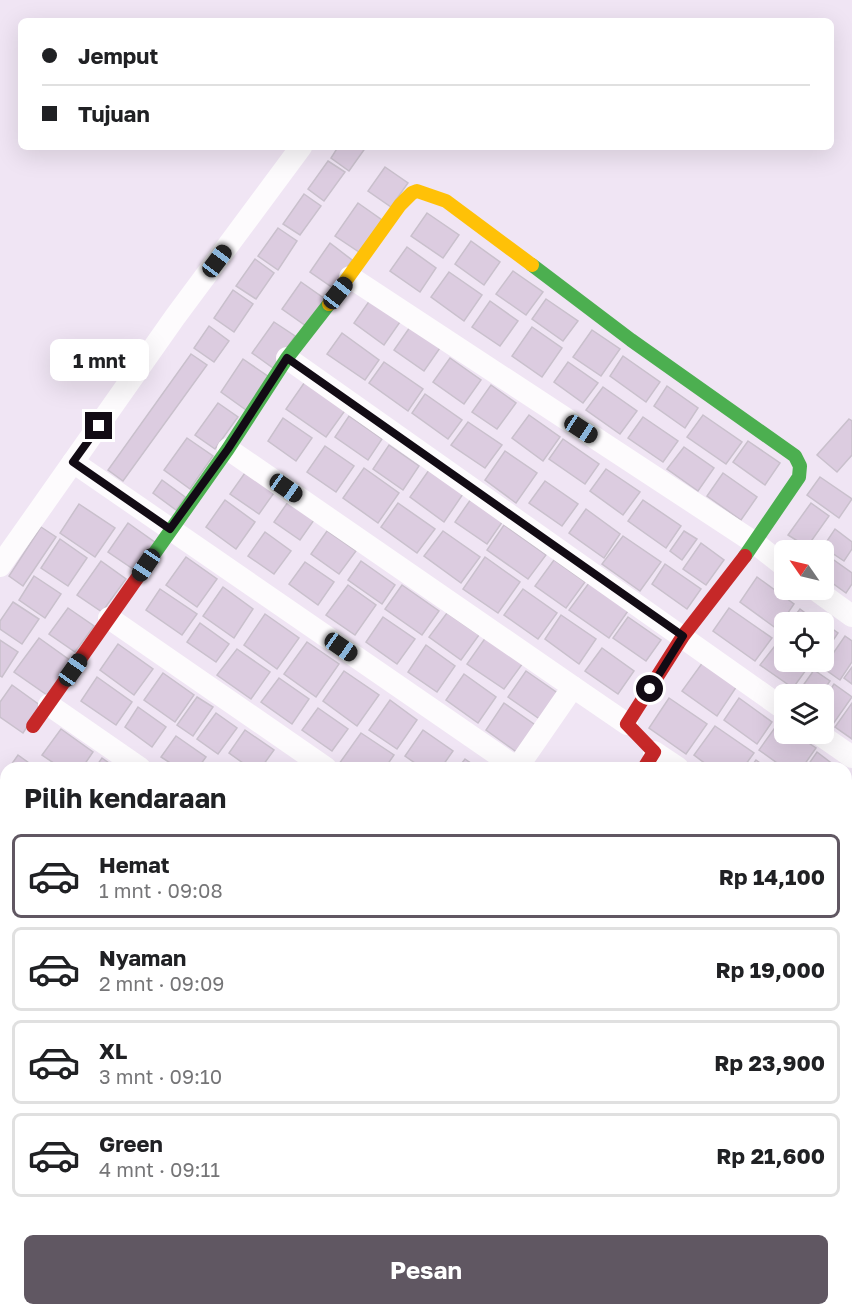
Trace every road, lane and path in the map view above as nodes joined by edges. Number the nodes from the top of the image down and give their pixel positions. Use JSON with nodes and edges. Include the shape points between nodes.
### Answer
{"nodes":[{"id":1,"x":299,"y":150,"type":"edge"},
{"id":2,"x":350,"y":277,"type":"junction"},
{"id":3,"x":287,"y":358,"type":"junction"},
{"id":4,"x":228,"y":449,"type":"junction"},
{"id":5,"x":73,"y":462,"type":"junction"},
{"id":6,"x":170,"y":529,"type":"junction"},
{"id":7,"x":755,"y":543,"type":"junction"},
{"id":8,"x":774,"y":558,"type":"edge"},
{"id":9,"x":0,"y":566,"type":"edge"},
{"id":10,"x":830,"y":600,"type":"edge"},
{"id":11,"x":852,"y":616,"type":"edge"},
{"id":12,"x":109,"y":618,"type":"junction"},
{"id":13,"x":683,"y":636,"type":"junction"},
{"id":14,"x":573,"y":687,"type":"junction"},
{"id":15,"x":774,"y":702,"type":"edge"},
{"id":16,"x":49,"y":705,"type":"junction"},
{"id":17,"x":627,"y":724,"type":"junction"},
{"id":18,"x":33,"y":726,"type":"dead end"},
{"id":19,"x":833,"y":744,"type":"edge"},
{"id":20,"x":852,"y":757,"type":"edge"},
{"id":21,"x":649,"y":760,"type":"edge"},
{"id":22,"x":131,"y":762,"type":"edge"},
{"id":23,"x":317,"y":762,"type":"edge"},
{"id":24,"x":508,"y":762,"type":"edge"},
{"id":25,"x":521,"y":762,"type":"edge"}],
"edges":[{"from":1,"to":5,"type":"street"},
{"from":2,"to":3,"type":"street"},
{"from":2,"to":7,"type":"street"},
{"from":2,"to":7,"type":"street","via":[[412,193],[423,192],[446,201],[631,340],[795,456],[801,464],[799,477]]},
{"from":3,"to":4,"type":"street"},
{"from":3,"to":13,"type":"street"},
{"from":4,"to":6,"type":"street"},
{"from":4,"to":14,"type":"street"},
{"from":5,"to":6,"type":"street"},
{"from":5,"to":9,"type":"street"},
{"from":6,"to":12,"type":"street"},
{"from":6,"to":24,"type":"street"},
{"from":7,"to":8,"type":"street"},
{"from":7,"to":13,"type":"street"},
{"from":10,"to":11,"type":"street"},
{"from":12,"to":16,"type":"street"},
{"from":12,"to":23,"type":"street"},
{"from":13,"to":15,"type":"street"},
{"from":13,"to":17,"type":"street"},
{"from":14,"to":17,"type":"street"},
{"from":14,"to":25,"type":"street"},
{"from":16,"to":18,"type":"street"},
{"from":16,"to":22,"type":"street"},
{"from":17,"to":21,"type":"street"},
{"from":19,"to":20,"type":"street"}]}
